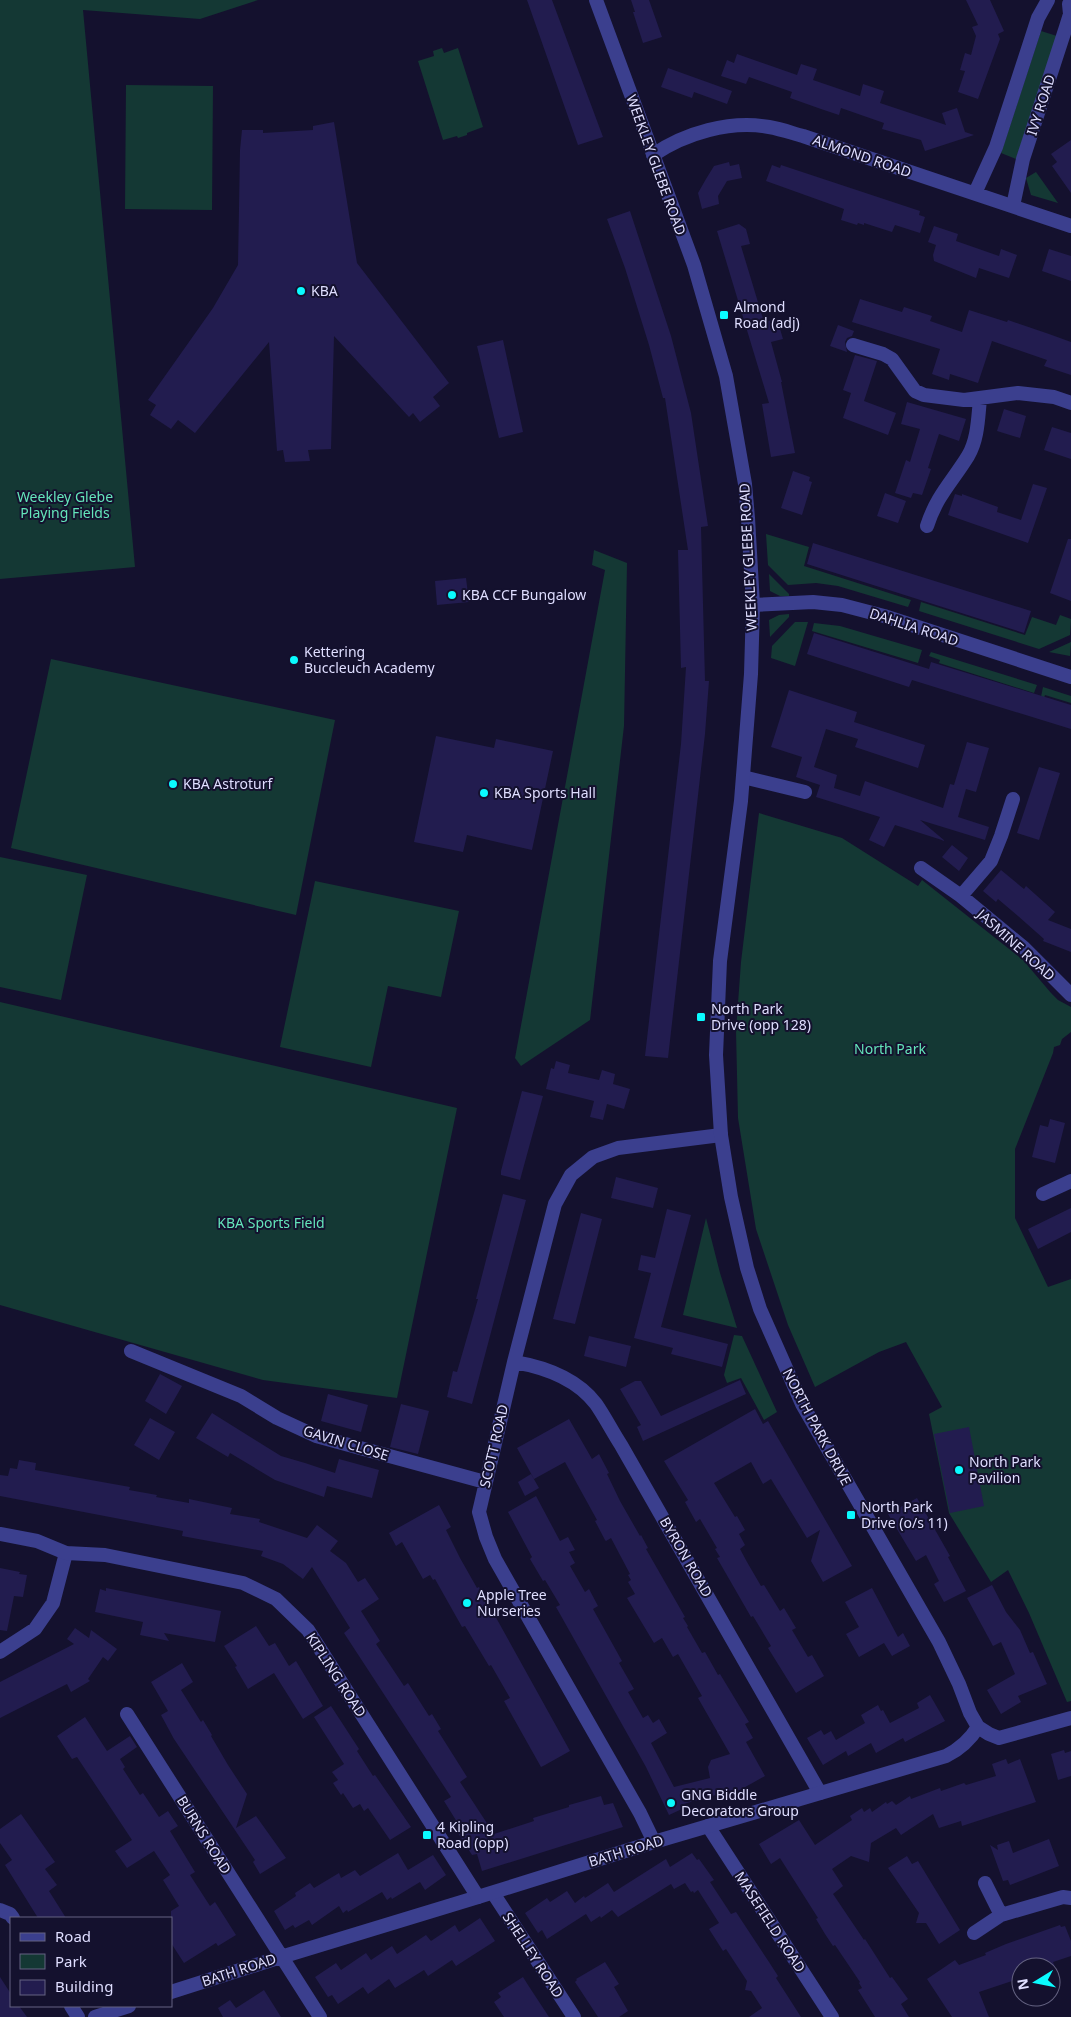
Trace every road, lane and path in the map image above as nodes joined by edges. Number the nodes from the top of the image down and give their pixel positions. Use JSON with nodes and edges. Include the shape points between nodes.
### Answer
{"nodes":[{"id":1,"x":596,"y":0,"type":"edge"},
{"id":2,"x":1048,"y":0,"type":"edge"},
{"id":3,"x":1069,"y":3,"type":"edge"},
{"id":4,"x":653,"y":155,"type":"junction"},
{"id":5,"x":975,"y":193,"type":"junction"},
{"id":6,"x":1013,"y":206,"type":"junction"},
{"id":7,"x":1071,"y":226,"type":"edge"},
{"id":8,"x":853,"y":345,"type":"dead end"},
{"id":9,"x":980,"y":399,"type":"junction"},
{"id":10,"x":1071,"y":403,"type":"edge"},
{"id":11,"x":927,"y":526,"type":"dead end"},
{"id":12,"x":753,"y":605,"type":"junction"},
{"id":13,"x":1071,"y":677,"type":"edge"},
{"id":14,"x":743,"y":777,"type":"junction"},
{"id":15,"x":805,"y":792,"type":"dead end"},
{"id":16,"x":1013,"y":799,"type":"dead end"},
{"id":17,"x":921,"y":868,"type":"dead end"},
{"id":18,"x":960,"y":896,"type":"junction"},
{"id":19,"x":1071,"y":995,"type":"edge"},
{"id":20,"x":721,"y":1135,"type":"junction"},
{"id":21,"x":1071,"y":1181,"type":"edge"},
{"id":22,"x":1043,"y":1194,"type":"dead end"},
{"id":23,"x":131,"y":1351,"type":"dead end"},
{"id":24,"x":514,"y":1362,"type":"junction"},
{"id":25,"x":485,"y":1482,"type":"junction"},
{"id":26,"x":0,"y":1534,"type":"edge"},
{"id":27,"x":66,"y":1554,"type":"junction"},
{"id":28,"x":0,"y":1652,"type":"edge"},
{"id":29,"x":127,"y":1714,"type":"dead end"},
{"id":30,"x":1071,"y":1718,"type":"edge"},
{"id":31,"x":978,"y":1727,"type":"junction"},
{"id":32,"x":820,"y":1793,"type":"junction"},
{"id":33,"x":708,"y":1826,"type":"junction"},
{"id":34,"x":654,"y":1842,"type":"junction"},
{"id":35,"x":985,"y":1883,"type":"dead end"},
{"id":36,"x":493,"y":1893,"type":"junction"},
{"id":37,"x":478,"y":1897,"type":"junction"},
{"id":38,"x":1071,"y":1898,"type":"edge"},
{"id":39,"x":1,"y":1910,"type":"edge"},
{"id":40,"x":1001,"y":1915,"type":"junction"},
{"id":41,"x":12,"y":1917,"type":"edge"},
{"id":42,"x":974,"y":1933,"type":"dead end"},
{"id":43,"x":281,"y":1957,"type":"junction"},
{"id":44,"x":172,"y":1992,"type":"edge"},
{"id":45,"x":126,"y":2007,"type":"edge"},
{"id":46,"x":95,"y":2017,"type":"edge"},
{"id":47,"x":320,"y":2017,"type":"edge"},
{"id":48,"x":574,"y":2017,"type":"edge"},
{"id":49,"x":832,"y":2017,"type":"edge"}],
"edges":[{"from":1,"to":4,"type":"street","name":"WEEKLEY GLEBE ROAD"},
{"from":2,"to":5,"type":"street","via":[[1038,18],[996,147]]},
{"from":3,"to":6,"type":"street","name":"IVY ROAD","via":[[1070,14],[1023,159]]},
{"from":4,"to":5,"type":"street","name":"ALMOND ROAD","via":[[669,144],[704,131],[732,126],[768,127]]},
{"from":4,"to":12,"type":"street","name":"WEEKLEY GLEBE ROAD","via":[[694,265],[726,376],[744,484]]},
{"from":5,"to":6,"type":"street","name":"ALMOND ROAD"},
{"from":6,"to":7,"type":"street","name":"ALMOND ROAD"},
{"from":8,"to":9,"type":"street","via":[[892,359],[915,391],[924,395]]},
{"from":9,"to":10,"type":"street","via":[[1018,393],[1054,397]]},
{"from":9,"to":11,"type":"street","via":[[978,425],[969,455],[933,506]]},
{"from":12,"to":13,"type":"street","name":"DAHLIA ROAD","via":[[813,602],[842,606],[884,616]]},
{"from":12,"to":14,"type":"street","name":"WEEKLEY GLEBE ROAD"},
{"from":14,"to":15,"type":"street"},
{"from":14,"to":20,"type":"street","name":"WEEKLEY GLEBE ROAD","via":[[720,961],[716,1055]]},
{"from":16,"to":18,"type":"street","via":[[991,861]]},
{"from":17,"to":18,"type":"street","name":"JASMINE ROAD"},
{"from":18,"to":19,"type":"street","name":"JASMINE ROAD","via":[[1024,948]]},
{"from":20,"to":24,"type":"street","name":"SCOTT ROAD","via":[[618,1148],[593,1157],[571,1175],[555,1204]]},
{"from":20,"to":31,"type":"street","name":"NORTH PARK DRIVE","via":[[747,1268],[775,1346],[802,1404],[939,1642]]},
{"from":21,"to":22,"type":"street"},
{"from":23,"to":25,"type":"street","name":"GAVIN CLOSE","via":[[241,1396],[316,1436]]},
{"from":24,"to":25,"type":"street","name":"SCOTT ROAD"},
{"from":24,"to":32,"type":"street","name":"BYRON ROAD","via":[[556,1373],[581,1388],[595,1403]]},
{"from":25,"to":34,"type":"street","name":"SCOTT ROAD","via":[[479,1512],[495,1559]]},
{"from":26,"to":27,"type":"street","name":"KIPLING ROAD","via":[[37,1541]]},
{"from":27,"to":28,"type":"street","via":[[53,1603],[36,1630]]},
{"from":27,"to":37,"type":"street","name":"KIPLING ROAD","via":[[105,1555],[243,1583],[276,1599],[308,1630]]},
{"from":29,"to":43,"type":"street","name":"BURNS ROAD"},
{"from":30,"to":31,"type":"street","via":[[999,1738]]},
{"from":31,"to":32,"type":"street","name":"BATH ROAD","via":[[960,1749],[946,1756]]},
{"from":32,"to":33,"type":"street","name":"BATH ROAD"},
{"from":33,"to":34,"type":"street","name":"BATH ROAD"},
{"from":33,"to":49,"type":"street","name":"MASEFIELD ROAD"},
{"from":34,"to":36,"type":"street","name":"BATH ROAD"},
{"from":35,"to":40,"type":"street"},
{"from":36,"to":37,"type":"street","name":"BATH ROAD"},
{"from":36,"to":48,"type":"street","name":"SHELLEY ROAD"},
{"from":37,"to":43,"type":"street","name":"BATH ROAD"},
{"from":38,"to":40,"type":"street","via":[[1063,1897]]},
{"from":39,"to":41,"type":"street"},
{"from":40,"to":42,"type":"street"},
{"from":43,"to":44,"type":"street","name":"BATH ROAD"},
{"from":43,"to":47,"type":"street","name":"BURNS ROAD"},
{"from":45,"to":46,"type":"street"}]}
